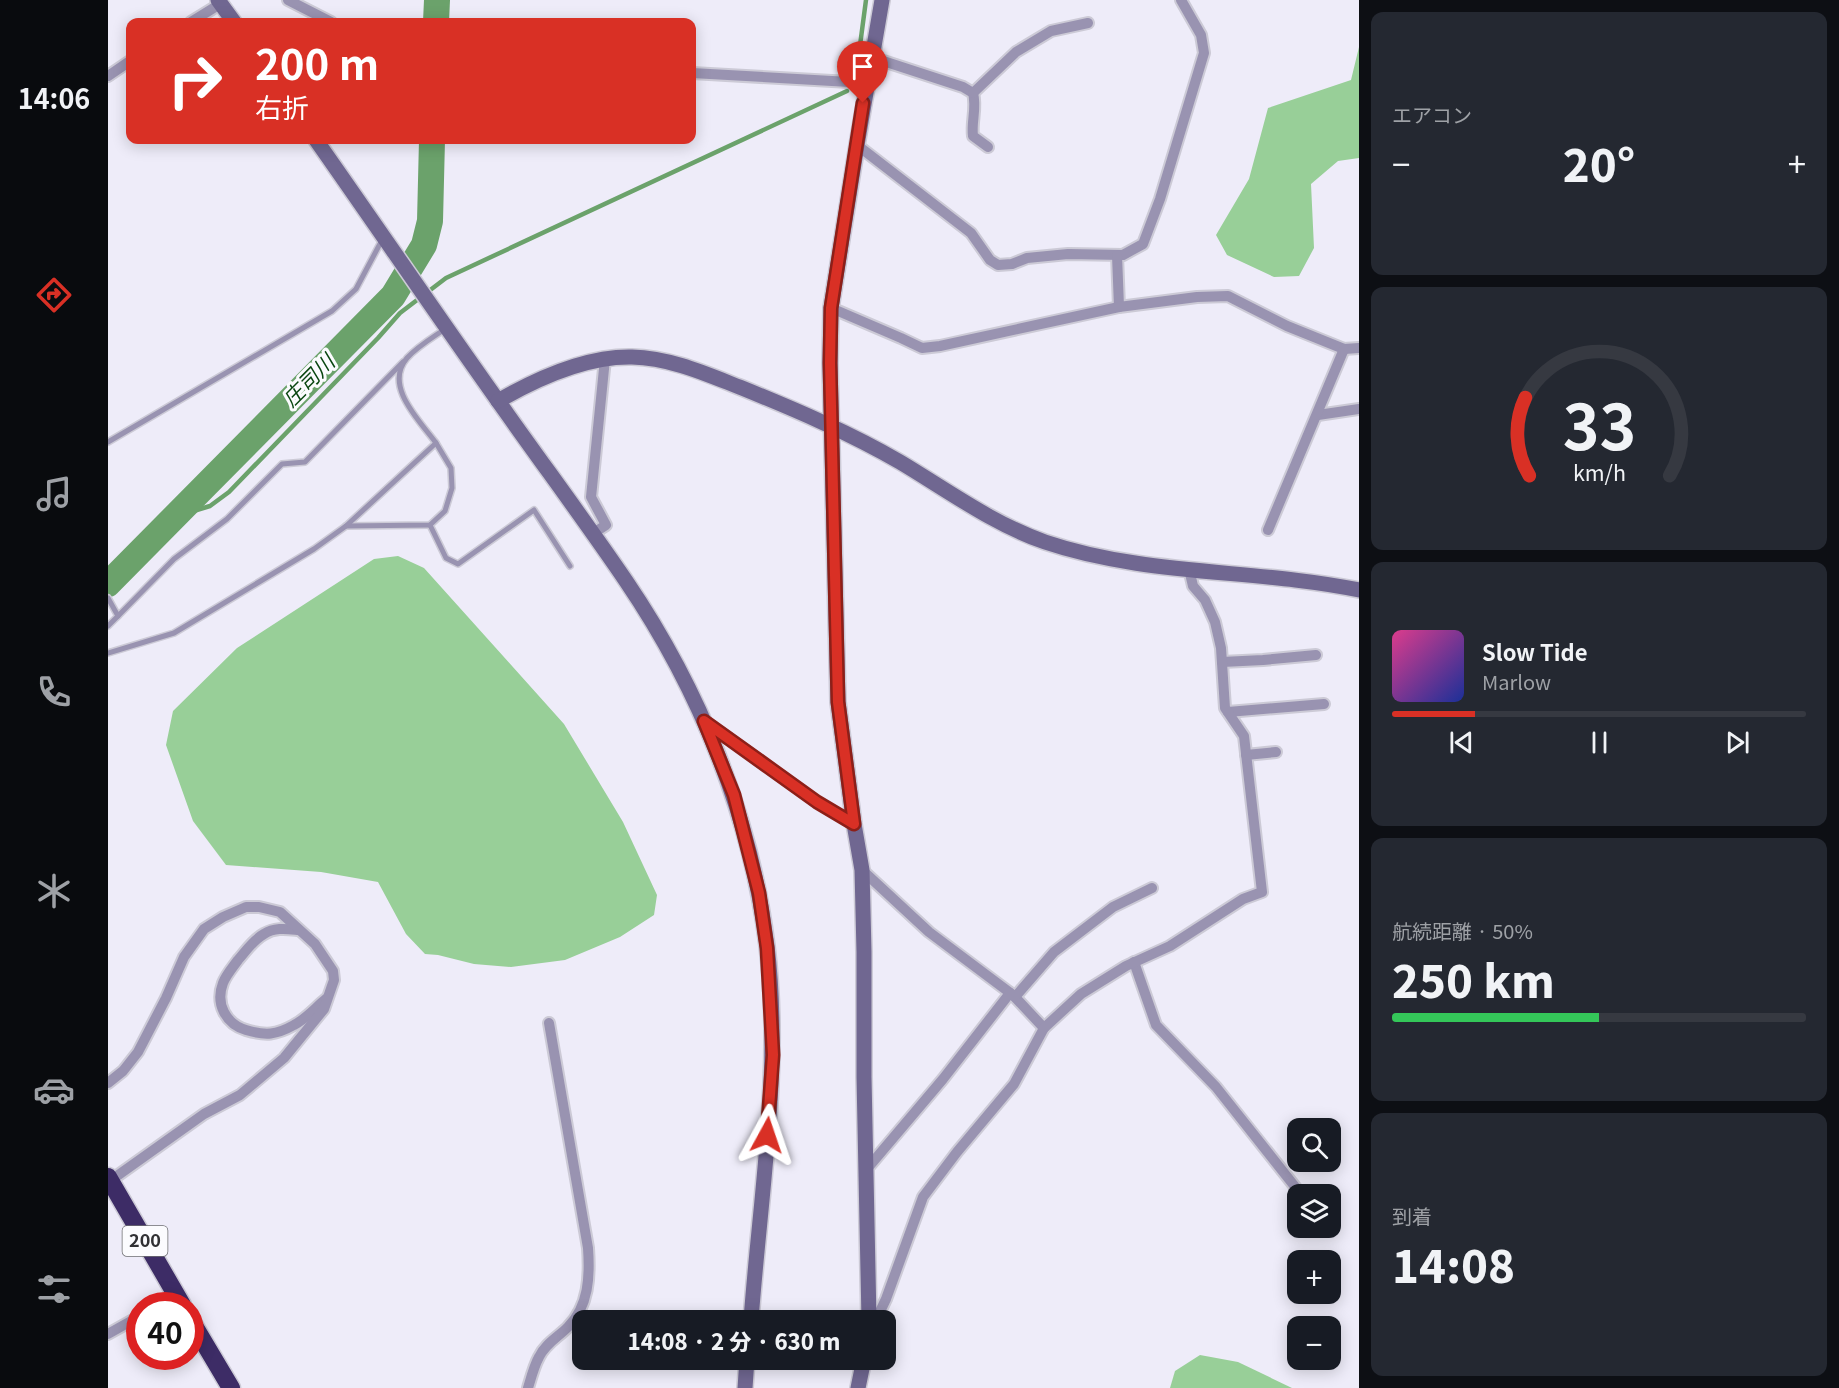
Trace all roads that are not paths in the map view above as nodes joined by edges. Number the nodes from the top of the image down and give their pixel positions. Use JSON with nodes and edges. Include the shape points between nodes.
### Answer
{"nodes":[{"id":1,"x":288,"y":0,"type":"edge"},
{"id":2,"x":882,"y":0,"type":"edge"},
{"id":3,"x":1180,"y":0,"type":"edge"},
{"id":4,"x":219,"y":2,"type":"edge"},
{"id":5,"x":197,"y":18,"type":"edge"},
{"id":6,"x":231,"y":18,"type":"edge"},
{"id":7,"x":323,"y":18,"type":"edge"},
{"id":8,"x":1088,"y":23,"type":"dead end"},
{"id":9,"x":872,"y":57,"type":"junction"},
{"id":10,"x":126,"y":65,"type":"edge"},
{"id":11,"x":696,"y":73,"type":"edge"},
{"id":12,"x":108,"y":76,"type":"edge"},
{"id":13,"x":867,"y":83,"type":"junction"},
{"id":14,"x":973,"y":93,"type":"junction"},
{"id":15,"x":319,"y":144,"type":"edge"},
{"id":16,"x":856,"y":145,"type":"junction"},
{"id":17,"x":988,"y":147,"type":"dead end"},
{"id":18,"x":384,"y":236,"type":"junction"},
{"id":19,"x":1117,"y":255,"type":"junction"},
{"id":20,"x":1119,"y":307,"type":"junction"},
{"id":21,"x":831,"y":308,"type":"junction"},
{"id":22,"x":446,"y":328,"type":"junction"},
{"id":23,"x":1359,"y":348,"type":"edge"},
{"id":24,"x":1344,"y":349,"type":"junction"},
{"id":25,"x":406,"y":359,"type":"junction"},
{"id":26,"x":605,"y":359,"type":"junction"},
{"id":27,"x":498,"y":401,"type":"junction"},
{"id":28,"x":1359,"y":409,"type":"edge"},
{"id":29,"x":1318,"y":415,"type":"junction"},
{"id":30,"x":832,"y":427,"type":"junction"},
{"id":31,"x":108,"y":442,"type":"edge"},
{"id":32,"x":436,"y":443,"type":"junction"},
{"id":33,"x":430,"y":525,"type":"junction"},
{"id":34,"x":346,"y":526,"type":"junction"},
{"id":35,"x":1268,"y":530,"type":"dead end"},
{"id":36,"x":592,"y":534,"type":"junction"},
{"id":37,"x":570,"y":566,"type":"dead end"},
{"id":38,"x":1189,"y":569,"type":"junction"},
{"id":39,"x":1359,"y":590,"type":"edge"},
{"id":40,"x":108,"y":598,"type":"edge"},
{"id":41,"x":117,"y":616,"type":"junction"},
{"id":42,"x":108,"y":626,"type":"edge"},
{"id":43,"x":108,"y":652,"type":"edge"},
{"id":44,"x":1316,"y":655,"type":"dead end"},
{"id":45,"x":1222,"y":662,"type":"junction"},
{"id":46,"x":1324,"y":704,"type":"dead end"},
{"id":47,"x":1228,"y":712,"type":"junction"},
{"id":48,"x":704,"y":721,"type":"junction"},
{"id":49,"x":1276,"y":752,"type":"dead end"},
{"id":50,"x":1246,"y":755,"type":"junction"},
{"id":51,"x":854,"y":824,"type":"junction"},
{"id":52,"x":862,"y":870,"type":"junction"},
{"id":53,"x":1152,"y":888,"type":"dead end"},
{"id":54,"x":299,"y":930,"type":"junction"},
{"id":55,"x":1134,"y":962,"type":"junction"},
{"id":56,"x":1012,"y":995,"type":"junction"},
{"id":57,"x":329,"y":997,"type":"junction"},
{"id":58,"x":549,"y":1023,"type":"dead end"},
{"id":59,"x":1044,"y":1028,"type":"junction"},
{"id":60,"x":108,"y":1083,"type":"edge"},
{"id":61,"x":866,"y":1170,"type":"junction"},
{"id":62,"x":109,"y":1179,"type":"edge"},
{"id":63,"x":1293,"y":1184,"type":"edge"},
{"id":64,"x":175,"y":1292,"type":"edge"},
{"id":65,"x":751,"y":1310,"type":"edge"},
{"id":66,"x":869,"y":1310,"type":"edge"},
{"id":67,"x":881,"y":1310,"type":"edge"},
{"id":68,"x":126,"y":1324,"type":"edge"},
{"id":69,"x":108,"y":1334,"type":"edge"},
{"id":70,"x":204,"y":1343,"type":"edge"},
{"id":71,"x":746,"y":1370,"type":"edge"},
{"id":72,"x":862,"y":1370,"type":"edge"},
{"id":73,"x":231,"y":1388,"type":"edge"},
{"id":74,"x":528,"y":1388,"type":"edge"},
{"id":75,"x":745,"y":1388,"type":"edge"},
{"id":76,"x":858,"y":1388,"type":"edge"}],
"edges":[{"from":1,"to":7,"type":"street"},
{"from":2,"to":9,"type":"street"},
{"from":3,"to":19,"type":"street","via":[[1201,35],[1204,53],[1143,244]]},
{"from":4,"to":5,"type":"street"},
{"from":4,"to":6,"type":"street"},
{"from":8,"to":14,"type":"street","via":[[1051,31],[1016,52]]},
{"from":9,"to":13,"type":"street"},
{"from":9,"to":14,"type":"street"},
{"from":10,"to":12,"type":"street"},
{"from":11,"to":13,"type":"street"},
{"from":13,"to":16,"type":"street"},
{"from":14,"to":17,"type":"street","via":[[973,136]]},
{"from":15,"to":18,"type":"street"},
{"from":16,"to":19,"type":"street","via":[[971,233],[998,265],[1068,254]]},
{"from":16,"to":21,"type":"street"},
{"from":18,"to":22,"type":"street"},
{"from":18,"to":31,"type":"lane","via":[[356,290],[332,311]]},
{"from":19,"to":20,"type":"street"},
{"from":20,"to":21,"type":"street","via":[[922,348]]},
{"from":20,"to":24,"type":"street","via":[[1228,296]]},
{"from":21,"to":30,"type":"street"},
{"from":22,"to":25,"type":"lane"},
{"from":22,"to":27,"type":"street"},
{"from":23,"to":24,"type":"street"},
{"from":24,"to":29,"type":"street"},
{"from":25,"to":32,"type":"lane","via":[[399,386]]},
{"from":25,"to":41,"type":"lane","via":[[305,462],[282,464],[227,519],[174,559]]},
{"from":26,"to":27,"type":"street","via":[[557,372]]},
{"from":26,"to":30,"type":"street","via":[[631,357],[687,366]]},
{"from":26,"to":36,"type":"street","via":[[591,497],[606,525]]},
{"from":27,"to":36,"type":"street"},
{"from":28,"to":29,"type":"street"},
{"from":29,"to":35,"type":"street"},
{"from":30,"to":38,"type":"street","via":[[1001,522],[1043,541],[1113,559]]},
{"from":30,"to":51,"type":"street","via":[[838,702]]},
{"from":32,"to":33,"type":"lane","via":[[451,468],[452,488],[445,511]]},
{"from":32,"to":34,"type":"lane"},
{"from":33,"to":34,"type":"lane"},
{"from":33,"to":37,"type":"lane","via":[[446,558],[458,564],[534,510]]},
{"from":34,"to":43,"type":"lane","via":[[174,633]]},
{"from":36,"to":48,"type":"street","via":[[658,634]]},
{"from":38,"to":39,"type":"street"},
{"from":38,"to":45,"type":"street","via":[[1215,622]]},
{"from":40,"to":41,"type":"lane"},
{"from":41,"to":42,"type":"lane"},
{"from":44,"to":45,"type":"street"},
{"from":45,"to":47,"type":"street"},
{"from":46,"to":47,"type":"street"},
{"from":47,"to":50,"type":"street","via":[[1244,736]]},
{"from":48,"to":51,"type":"street"},
{"from":48,"to":65,"type":"street","via":[[734,795],[759,893],[767,948],[773,1055]]},
{"from":49,"to":50,"type":"street"},
{"from":50,"to":55,"type":"street","via":[[1262,892],[1243,899],[1170,946]]},
{"from":51,"to":52,"type":"street"},
{"from":52,"to":56,"type":"street","via":[[929,932]]},
{"from":52,"to":61,"type":"street"},
{"from":53,"to":56,"type":"street","via":[[1113,908],[1054,952]]},
{"from":54,"to":57,"type":"street","via":[[315,944],[333,971]]},
{"from":54,"to":57,"type":"street","via":[[278,928],[253,942],[222,984],[222,1010],[240,1028],[271,1035],[296,1024]]},
{"from":54,"to":60,"type":"street","via":[[280,912],[246,907],[204,929],[184,957],[138,1052]]},
{"from":55,"to":59,"type":"street","via":[[1081,994]]},
{"from":55,"to":63,"type":"street","via":[[1156,1025],[1216,1087]]},
{"from":56,"to":59,"type":"street"},
{"from":56,"to":61,"type":"street"},
{"from":57,"to":62,"type":"street","via":[[324,1009],[284,1058],[240,1095],[204,1114]]},
{"from":58,"to":74,"type":"street","via":[[590,1269],[582,1307],[539,1356]]},
{"from":59,"to":67,"type":"street","via":[[1014,1084],[923,1197]]},
{"from":61,"to":66,"type":"street"},
{"from":62,"to":64,"type":"highway","number":"200"},
{"from":68,"to":69,"type":"street"},
{"from":70,"to":73,"type":"highway"},
{"from":71,"to":75,"type":"street"},
{"from":72,"to":76,"type":"street"}]}
